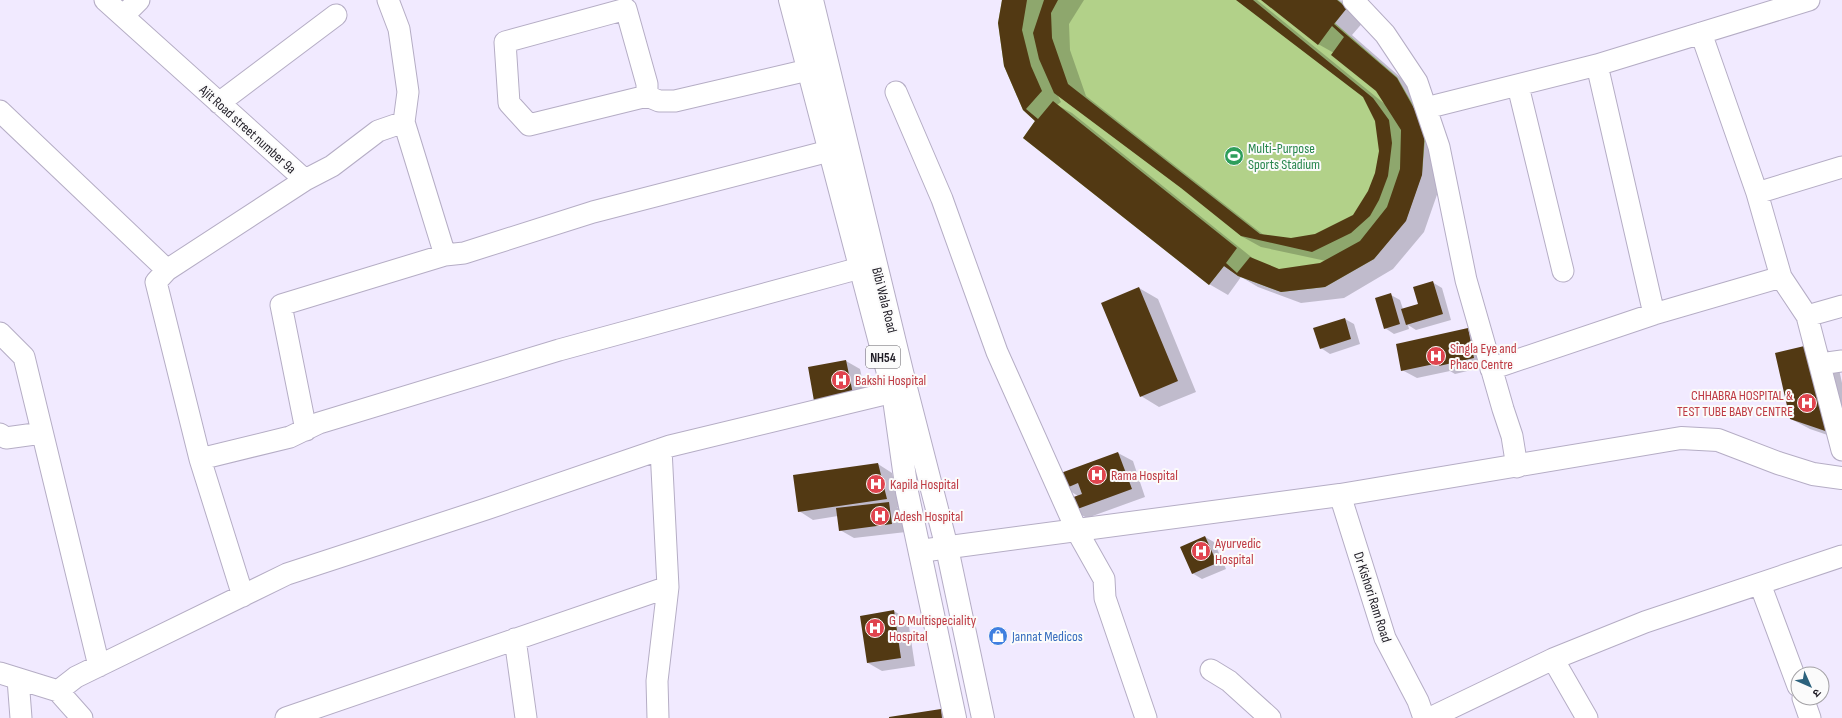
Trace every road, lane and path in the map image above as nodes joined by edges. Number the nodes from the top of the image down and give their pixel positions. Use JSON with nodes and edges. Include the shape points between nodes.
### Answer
{"nodes":[{"id":1,"x":105,"y":0,"type":"edge"},
{"id":2,"x":139,"y":0,"type":"edge"},
{"id":3,"x":388,"y":0,"type":"edge"},
{"id":4,"x":790,"y":0,"type":"edge"},
{"id":5,"x":812,"y":0,"type":"edge"},
{"id":6,"x":1353,"y":0,"type":"edge"},
{"id":7,"x":1809,"y":0,"type":"edge"},
{"id":8,"x":336,"y":15,"type":"dead end"},
{"id":9,"x":123,"y":16,"type":"junction"},
{"id":10,"x":1701,"y":33,"type":"junction"},
{"id":11,"x":1597,"y":65,"type":"junction"},
{"id":12,"x":808,"y":70,"type":"junction"},
{"id":13,"x":1518,"y":86,"type":"junction"},
{"id":14,"x":896,"y":92,"type":"dead end"},
{"id":15,"x":647,"y":96,"type":"junction"},
{"id":16,"x":219,"y":103,"type":"junction"},
{"id":17,"x":1426,"y":108,"type":"junction"},
{"id":18,"x":0,"y":111,"type":"edge"},
{"id":19,"x":404,"y":122,"type":"junction"},
{"id":20,"x":829,"y":151,"type":"junction"},
{"id":21,"x":1842,"y":167,"type":"edge"},
{"id":22,"x":305,"y":180,"type":"junction"},
{"id":23,"x":1757,"y":193,"type":"junction"},
{"id":24,"x":445,"y":255,"type":"junction"},
{"id":25,"x":860,"y":268,"type":"junction"},
{"id":26,"x":167,"y":270,"type":"junction"},
{"id":27,"x":1563,"y":271,"type":"dead end"},
{"id":28,"x":1781,"y":277,"type":"junction"},
{"id":29,"x":1842,"y":306,"type":"edge"},
{"id":30,"x":1654,"y":314,"type":"junction"},
{"id":31,"x":1807,"y":316,"type":"junction"},
{"id":32,"x":0,"y":333,"type":"edge"},
{"id":33,"x":1842,"y":361,"type":"edge"},
{"id":34,"x":1820,"y":364,"type":"junction"},
{"id":35,"x":1491,"y":369,"type":"junction"},
{"id":36,"x":899,"y":390,"type":"junction"},
{"id":37,"x":306,"y":430,"type":"junction"},
{"id":38,"x":42,"y":433,"type":"junction"},
{"id":39,"x":0,"y":434,"type":"edge"},
{"id":40,"x":661,"y":449,"type":"junction"},
{"id":41,"x":1842,"y":450,"type":"edge"},
{"id":42,"x":200,"y":459,"type":"junction"},
{"id":43,"x":1516,"y":467,"type":"junction"},
{"id":44,"x":1842,"y":478,"type":"edge"},
{"id":45,"x":1340,"y":495,"type":"junction"},
{"id":46,"x":1077,"y":531,"type":"junction"},
{"id":47,"x":947,"y":548,"type":"junction"},
{"id":48,"x":920,"y":551,"type":"junction"},
{"id":49,"x":1842,"y":556,"type":"edge"},
{"id":50,"x":1760,"y":584,"type":"junction"},
{"id":51,"x":668,"y":587,"type":"junction"},
{"id":52,"x":243,"y":596,"type":"junction"},
{"id":53,"x":516,"y":639,"type":"junction"},
{"id":54,"x":1553,"y":660,"type":"junction"},
{"id":55,"x":99,"y":666,"type":"junction"},
{"id":56,"x":1791,"y":666,"type":"edge"},
{"id":57,"x":1211,"y":670,"type":"dead end"},
{"id":58,"x":9,"y":676,"type":"edge"},
{"id":59,"x":58,"y":691,"type":"junction"},
{"id":60,"x":317,"y":713,"type":"edge"},
{"id":61,"x":21,"y":718,"type":"edge"},
{"id":62,"x":82,"y":718,"type":"edge"},
{"id":63,"x":286,"y":718,"type":"edge"},
{"id":64,"x":526,"y":718,"type":"edge"},
{"id":65,"x":658,"y":718,"type":"edge"},
{"id":66,"x":955,"y":718,"type":"edge"},
{"id":67,"x":983,"y":718,"type":"edge"},
{"id":68,"x":1146,"y":718,"type":"edge"},
{"id":69,"x":1270,"y":718,"type":"edge"},
{"id":70,"x":1424,"y":718,"type":"edge"},
{"id":71,"x":1430,"y":718,"type":"edge"},
{"id":72,"x":1586,"y":718,"type":"edge"}],
"edges":[{"from":1,"to":9,"type":"street","name":"Ajit Road street number 9a"},
{"from":2,"to":9,"type":"street"},
{"from":3,"to":19,"type":"street","via":[[399,29],[408,92]]},
{"from":4,"to":12,"type":"main road","number":"NH54"},
{"from":5,"to":36,"type":"main road","name":"Bibi Wala Road","number":"NH54"},
{"from":6,"to":17,"type":"street","via":[[1385,34],[1417,82]]},
{"from":7,"to":10,"type":"street"},
{"from":8,"to":16,"type":"street"},
{"from":9,"to":16,"type":"street","name":"Ajit Road street number 9a"},
{"from":10,"to":11,"type":"street"},
{"from":10,"to":23,"type":"street"},
{"from":11,"to":13,"type":"street"},
{"from":11,"to":30,"type":"street"},
{"from":12,"to":15,"type":"street","via":[[675,101],[659,101]]},
{"from":12,"to":20,"type":"main road","number":"NH54"},
{"from":13,"to":17,"type":"street"},
{"from":13,"to":27,"type":"street"},
{"from":14,"to":46,"type":"street","via":[[942,198],[997,352]]},
{"from":15,"to":15,"type":"street","via":[[529,125],[509,103],[505,42],[626,9],[647,84]]},
{"from":16,"to":22,"type":"street","name":"Ajit Road street number 9a"},
{"from":17,"to":35,"type":"street","via":[[1439,147],[1466,280]]},
{"from":18,"to":26,"type":"street"},
{"from":19,"to":22,"type":"street","via":[[378,131],[332,166]]},
{"from":19,"to":24,"type":"street"},
{"from":20,"to":24,"type":"street","via":[[592,212],[464,253]]},
{"from":20,"to":25,"type":"main road","number":"NH54"},
{"from":21,"to":23,"type":"street"},
{"from":22,"to":26,"type":"street","name":"Ajit Road street number 9a"},
{"from":23,"to":28,"type":"street"},
{"from":24,"to":37,"type":"street","via":[[281,305]]},
{"from":25,"to":36,"type":"main road","number":"NH54"},
{"from":25,"to":37,"type":"street","via":[[559,350],[319,423]]},
{"from":26,"to":42,"type":"street","via":[[156,282]]},
{"from":28,"to":30,"type":"street"},
{"from":28,"to":31,"type":"street"},
{"from":29,"to":31,"type":"street"},
{"from":30,"to":35,"type":"street"},
{"from":31,"to":34,"type":"street"},
{"from":32,"to":38,"type":"street","via":[[24,357]]},
{"from":33,"to":34,"type":"street"},
{"from":34,"to":41,"type":"street"},
{"from":35,"to":43,"type":"street","via":[[1512,436]]},
{"from":36,"to":40,"type":"street"},
{"from":36,"to":47,"type":"main road","name":"Bibi Wala Road","number":"NH54"},
{"from":36,"to":48,"type":"main road","number":"NH54","via":[[907,492]]},
{"from":37,"to":42,"type":"street","via":[[290,438]]},
{"from":38,"to":39,"type":"street","via":[[6,438]]},
{"from":38,"to":55,"type":"street"},
{"from":40,"to":51,"type":"street"},
{"from":40,"to":52,"type":"street","via":[[287,574]]},
{"from":42,"to":52,"type":"street"},
{"from":43,"to":44,"type":"main road","via":[[1681,438],[1718,440],[1813,474]]},
{"from":43,"to":45,"type":"main road"},
{"from":45,"to":46,"type":"main road"},
{"from":45,"to":70,"type":"street","name":"Dr Kishori Ram Road","via":[[1385,638],[1418,701]]},
{"from":46,"to":47,"type":"main road"},
{"from":46,"to":68,"type":"street","via":[[1104,579],[1105,598]]},
{"from":47,"to":48,"type":"main road"},
{"from":47,"to":67,"type":"main road","name":"Bibi Wala Road","number":"NH54"},
{"from":48,"to":66,"type":"main road","number":"NH54"},
{"from":49,"to":50,"type":"street"},
{"from":50,"to":54,"type":"street","via":[[1646,622]]},
{"from":50,"to":56,"type":"street"},
{"from":51,"to":53,"type":"street"},
{"from":51,"to":65,"type":"street","via":[[657,681]]},
{"from":52,"to":55,"type":"street"},
{"from":53,"to":60,"type":"street"},
{"from":53,"to":64,"type":"street"},
{"from":54,"to":71,"type":"street"},
{"from":54,"to":72,"type":"street"},
{"from":55,"to":59,"type":"street","via":[[76,677]]},
{"from":57,"to":69,"type":"street","via":[[1229,681]]},
{"from":58,"to":59,"type":"street"},
{"from":58,"to":61,"type":"street"},
{"from":59,"to":62,"type":"street"},
{"from":60,"to":63,"type":"street"}]}
